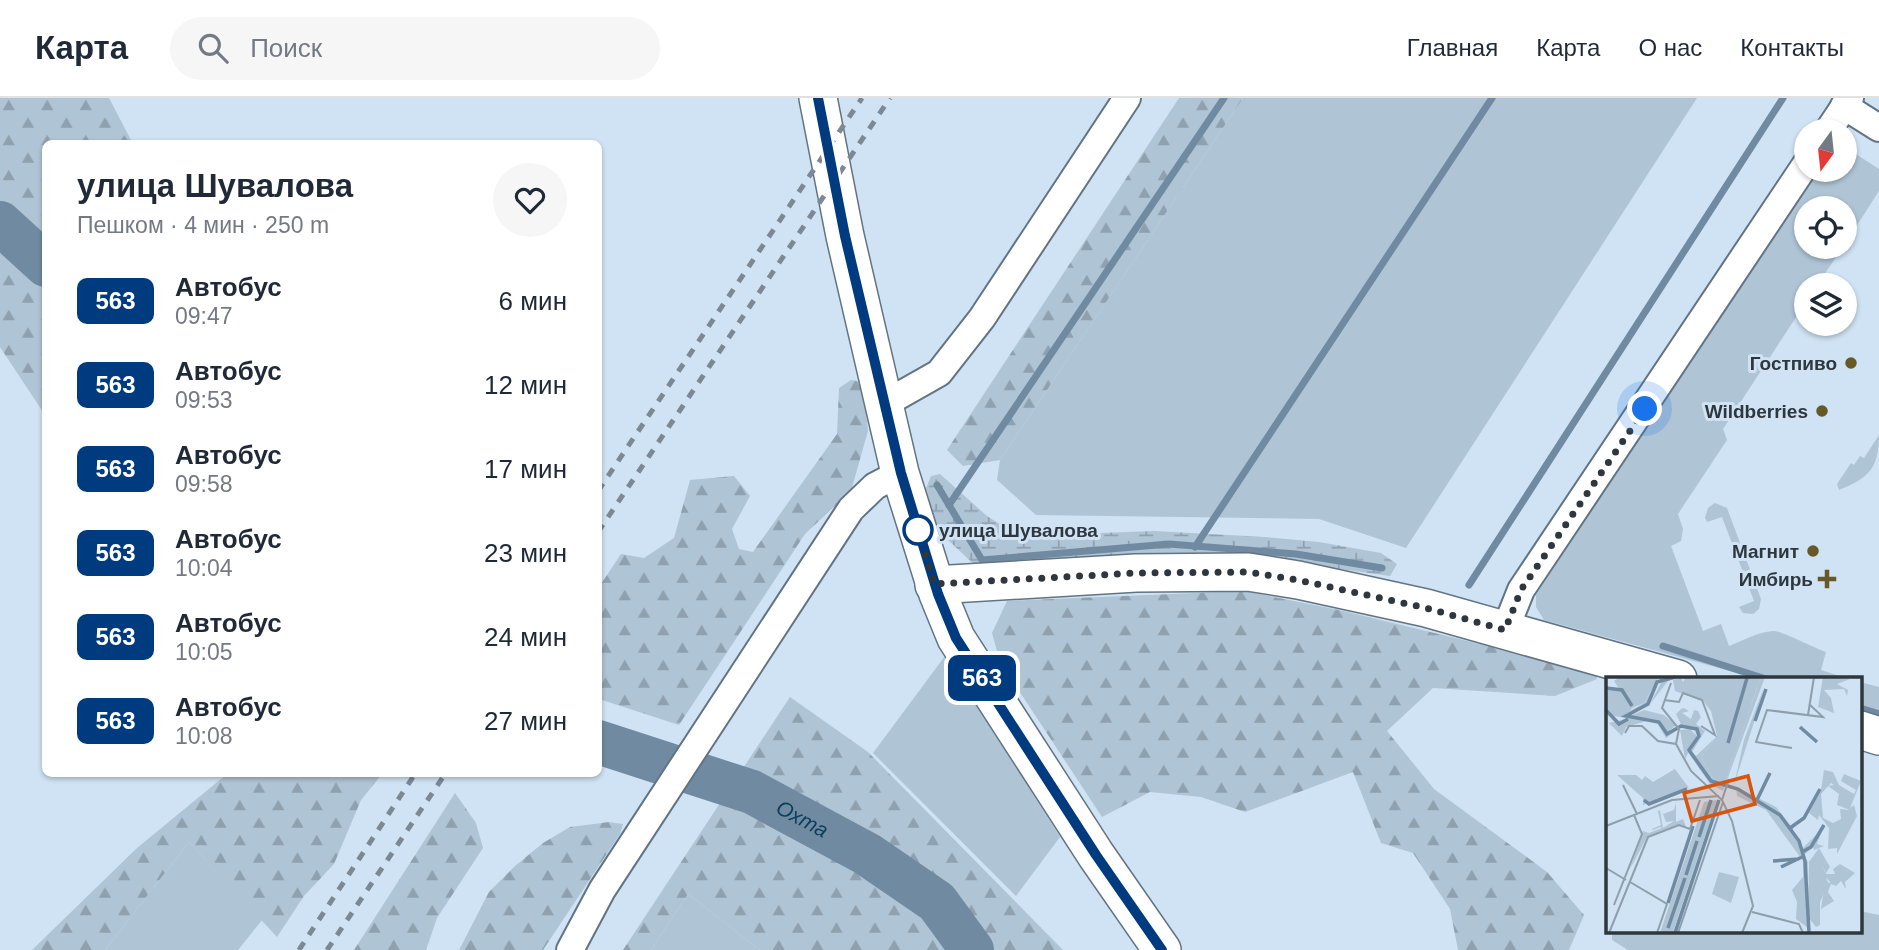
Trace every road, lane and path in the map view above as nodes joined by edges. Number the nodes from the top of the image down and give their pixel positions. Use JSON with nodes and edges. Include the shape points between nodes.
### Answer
{"nodes":[{"id":1,"x":818,"y":98,"type":"edge"},
{"id":2,"x":1127,"y":98,"type":"edge"},
{"id":3,"x":1847,"y":102,"type":"edge"},
{"id":4,"x":1836,"y":119,"type":"edge"},
{"id":5,"x":1879,"y":128,"type":"edge"},
{"id":6,"x":1794,"y":182,"type":"edge"},
{"id":7,"x":886,"y":403,"type":"junction"},
{"id":8,"x":901,"y":473,"type":"junction"},
{"id":9,"x":934,"y":584,"type":"junction"},
{"id":10,"x":1505,"y":630,"type":"junction"},
{"id":11,"x":1671,"y":677,"type":"edge"},
{"id":12,"x":1862,"y":731,"type":"edge"},
{"id":13,"x":1879,"y":736,"type":"edge"},
{"id":14,"x":570,"y":950,"type":"edge"},
{"id":15,"x":1162,"y":950,"type":"edge"}],
"edges":[{"from":1,"to":7,"type":"street","via":[[845,236]]},
{"from":2,"to":7,"type":"street","via":[[982,318],[939,373]]},
{"from":3,"to":4,"type":"street"},
{"from":3,"to":5,"type":"street"},
{"from":6,"to":10,"type":"street","via":[[1521,590]]},
{"from":7,"to":8,"type":"street"},
{"from":8,"to":9,"type":"street"},
{"from":8,"to":14,"type":"street","via":[[875,486],[851,509],[602,890]]},
{"from":9,"to":10,"type":"street","via":[[1248,572],[1426,608]]},
{"from":9,"to":15,"type":"street","via":[[956,638]]},
{"from":10,"to":11,"type":"street"},
{"from":12,"to":13,"type":"street"}]}
